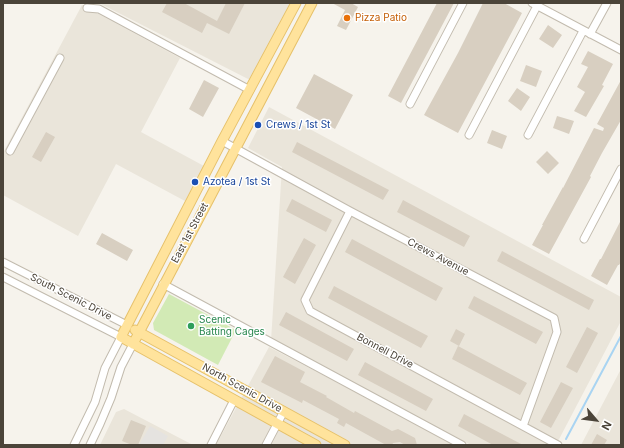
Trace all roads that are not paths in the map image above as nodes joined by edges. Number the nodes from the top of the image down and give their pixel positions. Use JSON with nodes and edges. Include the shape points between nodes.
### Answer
{"nodes":[{"id":1,"x":296,"y":3,"type":"edge"},
{"id":2,"x":312,"y":3,"type":"edge"},
{"id":3,"x":463,"y":3,"type":"edge"},
{"id":4,"x":607,"y":3,"type":"edge"},
{"id":5,"x":535,"y":4,"type":"edge"},
{"id":6,"x":87,"y":8,"type":"dead end"},
{"id":7,"x":583,"y":31,"type":"junction"},
{"id":8,"x":590,"y":34,"type":"junction"},
{"id":9,"x":621,"y":50,"type":"edge"},
{"id":10,"x":60,"y":58,"type":"dead end"},
{"id":11,"x":250,"y":90,"type":"junction"},
{"id":12,"x":410,"y":104,"type":"dead end"},
{"id":13,"x":469,"y":135,"type":"dead end"},
{"id":14,"x":528,"y":135,"type":"dead end"},
{"id":15,"x":222,"y":141,"type":"junction"},
{"id":16,"x":235,"y":148,"type":"junction"},
{"id":17,"x":10,"y":151,"type":"dead end"},
{"id":18,"x":621,"y":169,"type":"edge"},
{"id":19,"x":350,"y":211,"type":"junction"},
{"id":20,"x":584,"y":239,"type":"dead end"},
{"id":21,"x":3,"y":262,"type":"edge"},
{"id":22,"x":3,"y":277,"type":"edge"},
{"id":23,"x":163,"y":284,"type":"junction"},
{"id":24,"x":127,"y":325,"type":"junction"},
{"id":25,"x":139,"y":332,"type":"junction"},
{"id":26,"x":121,"y":337,"type":"junction"},
{"id":27,"x":133,"y":344,"type":"junction"},
{"id":28,"x":234,"y":400,"type":"junction"},
{"id":29,"x":284,"y":411,"type":"junction"},
{"id":30,"x":278,"y":424,"type":"junction"},
{"id":31,"x":523,"y":426,"type":"junction"},
{"id":32,"x":74,"y":445,"type":"edge"},
{"id":33,"x":90,"y":445,"type":"edge"},
{"id":34,"x":210,"y":445,"type":"edge"},
{"id":35,"x":266,"y":445,"type":"edge"},
{"id":36,"x":316,"y":445,"type":"edge"},
{"id":37,"x":345,"y":445,"type":"edge"},
{"id":38,"x":462,"y":445,"type":"edge"},
{"id":39,"x":558,"y":445,"type":"edge"}],
"edges":[{"from":1,"to":11,"type":"main road","name":"East 1st Street"},
{"from":2,"to":16,"type":"main road","name":"East 1st Street"},
{"from":3,"to":12,"type":"street"},
{"from":4,"to":8,"type":"street"},
{"from":5,"to":7,"type":"street"},
{"from":5,"to":13,"type":"street"},
{"from":6,"to":11,"type":"street","via":[[99,9]]},
{"from":7,"to":8,"type":"street"},
{"from":7,"to":14,"type":"street"},
{"from":8,"to":9,"type":"street"},
{"from":10,"to":17,"type":"street"},
{"from":11,"to":15,"type":"main road","name":"East 1st Street"},
{"from":15,"to":16,"type":"street","name":"Crews Avenue"},
{"from":15,"to":24,"type":"main road","name":"East 1st Street"},
{"from":16,"to":19,"type":"street","name":"Crews Avenue"},
{"from":16,"to":23,"type":"main road","name":"East 1st Street"},
{"from":18,"to":20,"type":"street"},
{"from":19,"to":31,"type":"street","name":"Crews Avenue","via":[[554,318],[557,332]]},
{"from":19,"to":31,"type":"street","name":"Bonnell Drive","via":[[305,300],[310,311]]},
{"from":21,"to":24,"type":"street","name":"South Scenic Drive"},
{"from":22,"to":26,"type":"street","name":"South Scenic Drive"},
{"from":23,"to":25,"type":"main road","name":"East 1st Street"},
{"from":23,"to":38,"type":"street"},
{"from":24,"to":25,"type":"main road","name":"South Scenic Drive"},
{"from":24,"to":26,"type":"main road","name":"East 1st Street"},
{"from":25,"to":27,"type":"main road","name":"East 1st Street"},
{"from":25,"to":29,"type":"main road","name":"North Scenic Drive"},
{"from":26,"to":27,"type":"main road","name":"North Scenic Drive"},
{"from":26,"to":32,"type":"street","name":"East 1st Street","via":[[105,368],[95,402]]},
{"from":27,"to":28,"type":"main road","name":"North Scenic Drive"},
{"from":27,"to":33,"type":"street","name":"East 1st Street","via":[[121,366],[111,398]]},
{"from":28,"to":30,"type":"main road","name":"North Scenic Drive"},
{"from":28,"to":34,"type":"street"},
{"from":29,"to":30,"type":"street"},
{"from":29,"to":37,"type":"main road","name":"North Scenic Drive"},
{"from":30,"to":35,"type":"street"},
{"from":30,"to":36,"type":"main road","name":"North Scenic Drive"},
{"from":31,"to":39,"type":"street","name":"Bonnell Drive"}]}
